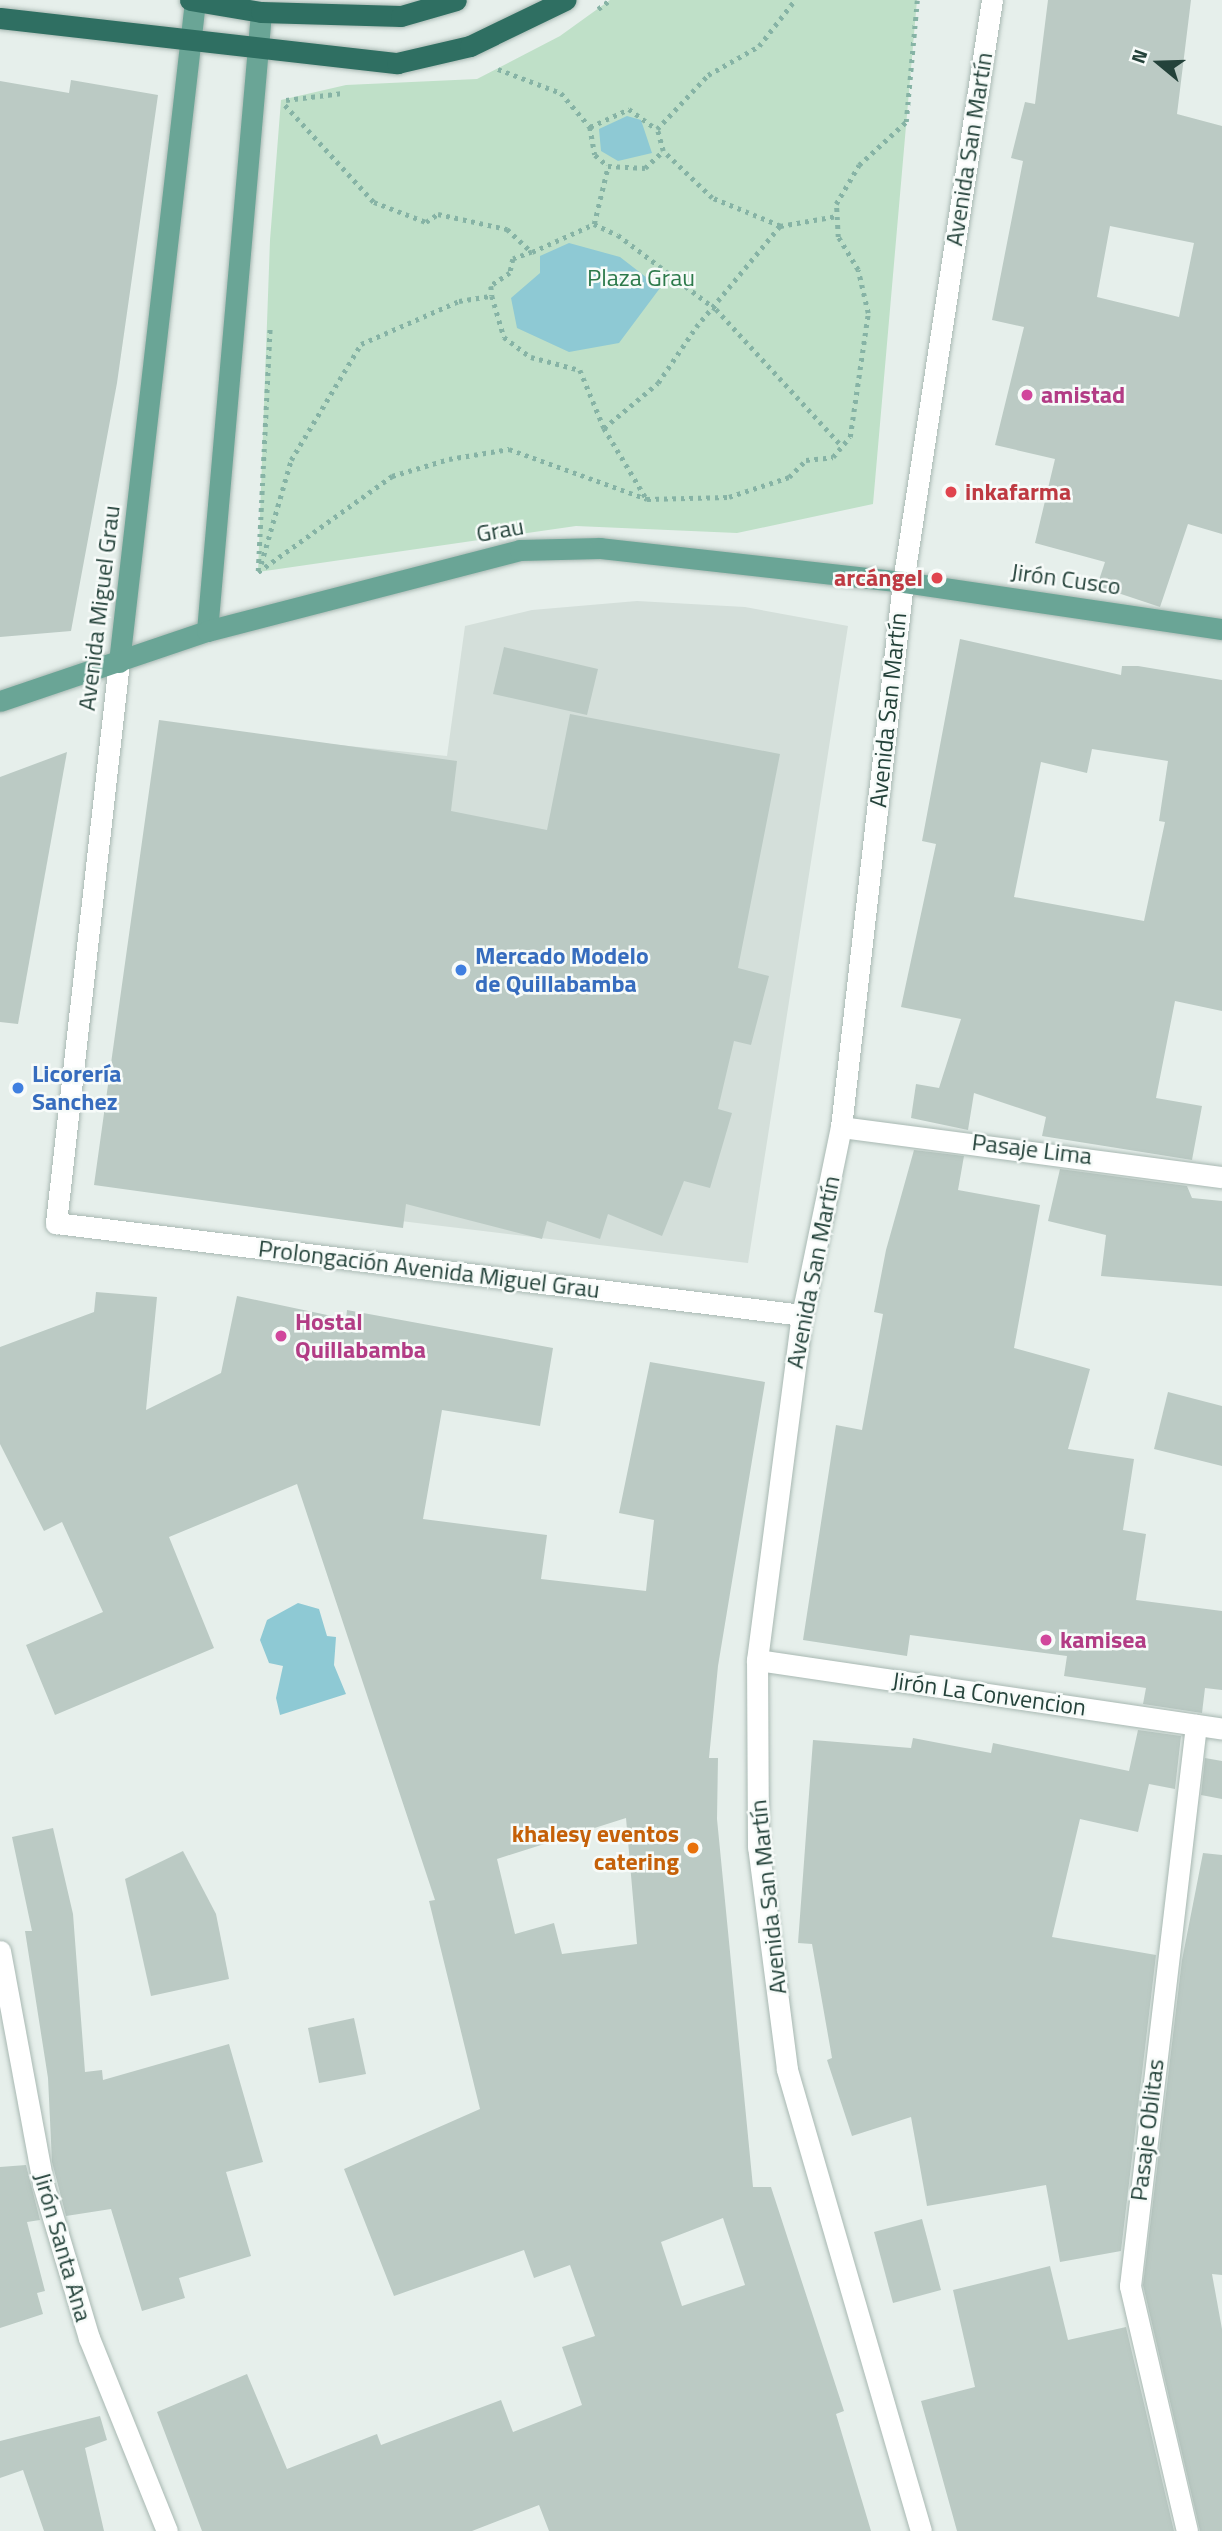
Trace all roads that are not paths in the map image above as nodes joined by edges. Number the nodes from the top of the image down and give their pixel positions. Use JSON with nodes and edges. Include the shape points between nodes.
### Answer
{"nodes":[{"id":1,"x":193,"y":0,"type":"edge"},
{"id":2,"x":457,"y":0,"type":"edge"},
{"id":3,"x":565,"y":0,"type":"edge"},
{"id":4,"x":992,"y":0,"type":"edge"},
{"id":5,"x":262,"y":6,"type":"edge"},
{"id":6,"x":0,"y":18,"type":"edge"},
{"id":7,"x":191,"y":41,"type":"junction"},
{"id":8,"x":257,"y":50,"type":"junction"},
{"id":9,"x":903,"y":582,"type":"junction"},
{"id":10,"x":1222,"y":629,"type":"edge"},
{"id":11,"x":207,"y":631,"type":"junction"},
{"id":12,"x":119,"y":663,"type":"junction"},
{"id":13,"x":0,"y":701,"type":"edge"},
{"id":14,"x":841,"y":1127,"type":"junction"},
{"id":15,"x":1222,"y":1177,"type":"edge"},
{"id":16,"x":56,"y":1223,"type":"joint"},
{"id":17,"x":802,"y":1315,"type":"junction"},
{"id":18,"x":757,"y":1660,"type":"junction"},
{"id":19,"x":1196,"y":1725,"type":"junction"},
{"id":20,"x":1222,"y":1729,"type":"edge"},
{"id":21,"x":0,"y":1951,"type":"edge"},
{"id":22,"x":2,"y":1999,"type":"edge"},
{"id":23,"x":167,"y":2531,"type":"edge"},
{"id":24,"x":921,"y":2531,"type":"edge"},
{"id":25,"x":1187,"y":2531,"type":"edge"}],
"edges":[{"from":1,"to":5,"type":"highway"},
{"from":1,"to":7,"type":"main road","name":"Avenida Miguel Grau"},
{"from":2,"to":5,"type":"highway","via":[[401,16]]},
{"from":3,"to":8,"type":"highway","via":[[470,46],[397,63]]},
{"from":4,"to":9,"type":"street","name":"Avenida San Martín"},
{"from":5,"to":8,"type":"main road"},
{"from":6,"to":7,"type":"highway"},
{"from":7,"to":8,"type":"highway"},
{"from":7,"to":12,"type":"main road","name":"Avenida Miguel Grau"},
{"from":8,"to":11,"type":"main road"},
{"from":9,"to":10,"type":"main road","name":"Jirón Cusco"},
{"from":9,"to":11,"type":"main road","name":"Grau","via":[[600,548],[520,550]]},
{"from":9,"to":14,"type":"street","name":"Avenida San Martín"},
{"from":11,"to":12,"type":"main road","name":"Grau"},
{"from":12,"to":13,"type":"main road","name":"Grau"},
{"from":12,"to":16,"type":"street","name":"Avenida Miguel Grau"},
{"from":14,"to":15,"type":"street","name":"Pasaje Lima"},
{"from":14,"to":17,"type":"street","name":"Avenida San Martín"},
{"from":16,"to":17,"type":"street","name":"Prolongación Avenida Miguel Grau"},
{"from":17,"to":18,"type":"street","name":"Avenida San Martín"},
{"from":18,"to":19,"type":"street","name":"Jirón La Convencion"},
{"from":18,"to":24,"type":"street","name":"Avenida San Martín","via":[[758,1847],[787,2069]]},
{"from":19,"to":20,"type":"street","name":"Jirón La Convencion"},
{"from":19,"to":25,"type":"street","name":"Pasaje Oblitas","via":[[1130,2286]]},
{"from":21,"to":22,"type":"street","name":"Jirón Santa Ana"},
{"from":22,"to":23,"type":"street","name":"Jirón Santa Ana","via":[[43,2183],[89,2337]]}]}
